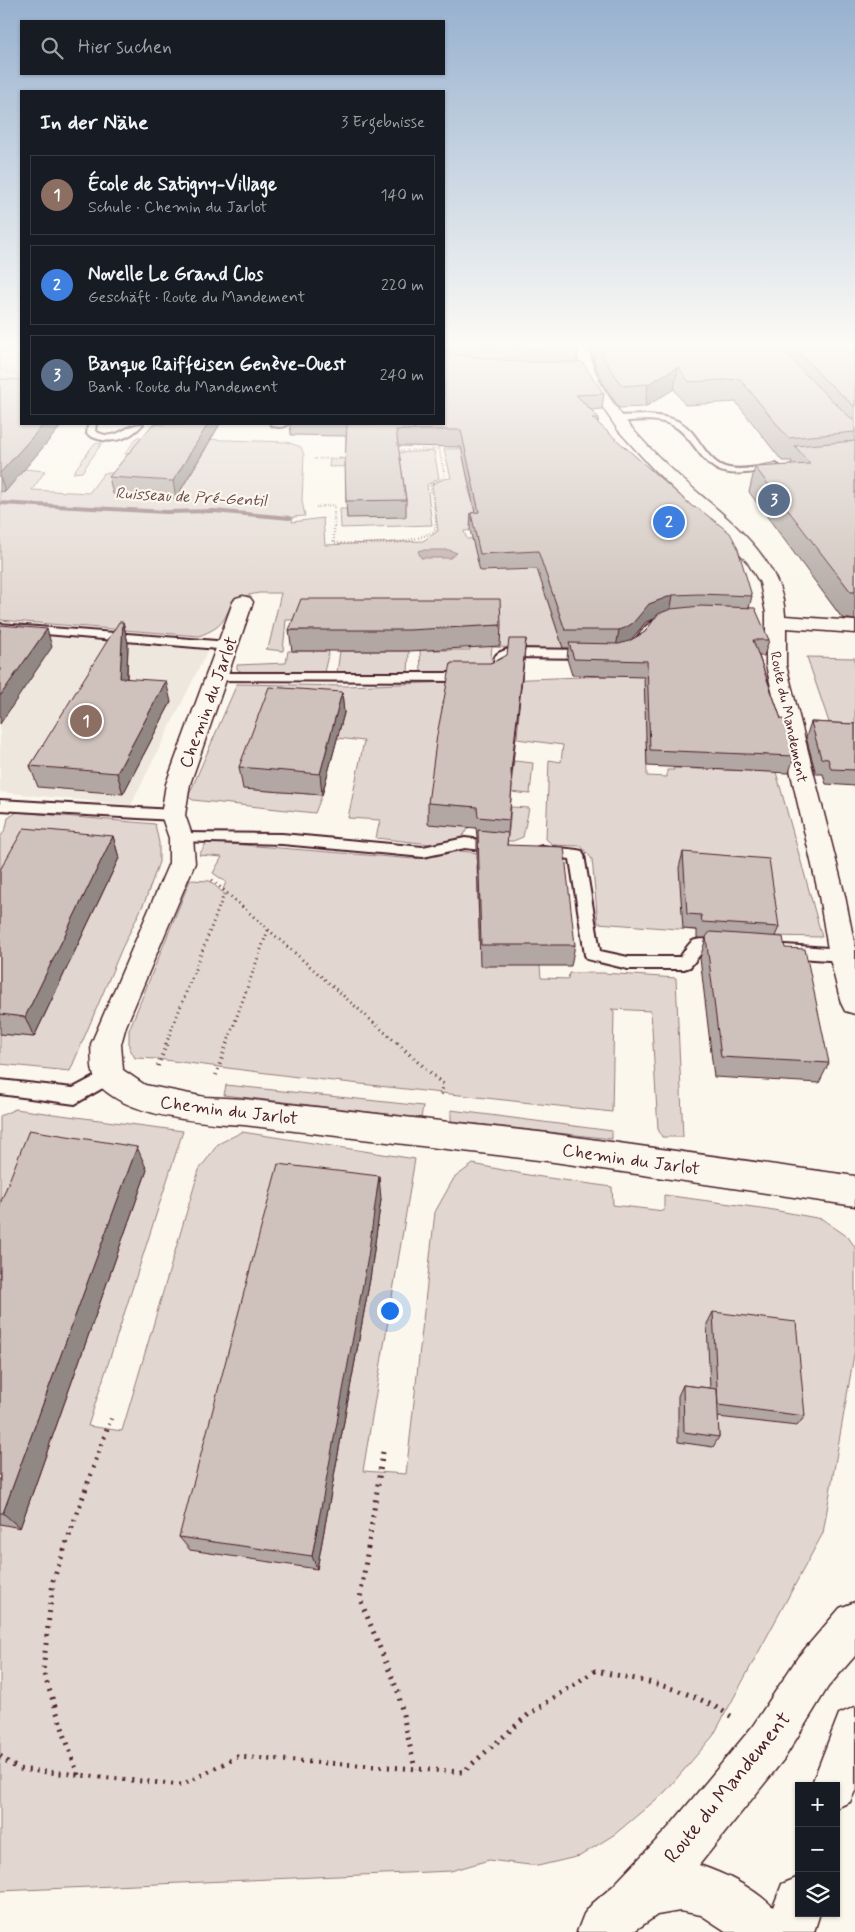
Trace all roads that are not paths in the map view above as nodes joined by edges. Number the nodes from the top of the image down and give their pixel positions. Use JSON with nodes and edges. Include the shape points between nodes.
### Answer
{"nodes":[{"id":1,"x":97,"y":436,"type":"edge"},
{"id":2,"x":120,"y":436,"type":"edge"},
{"id":3,"x":631,"y":436,"type":"edge"},
{"id":4,"x":691,"y":436,"type":"edge"},
{"id":5,"x":784,"y":466,"type":"edge"},
{"id":6,"x":243,"y":602,"type":"dead end"},
{"id":7,"x":678,"y":619,"type":"edge"},
{"id":8,"x":767,"y":621,"type":"junction"},
{"id":9,"x":0,"y":627,"type":"edge"},
{"id":10,"x":855,"y":628,"type":"edge"},
{"id":11,"x":229,"y":646,"type":"junction"},
{"id":12,"x":620,"y":653,"type":"edge"},
{"id":13,"x":600,"y":654,"type":"edge"},
{"id":14,"x":217,"y":677,"type":"junction"},
{"id":15,"x":0,"y":805,"type":"edge"},
{"id":16,"x":178,"y":839,"type":"junction"},
{"id":17,"x":510,"y":848,"type":"edge"},
{"id":18,"x":528,"y":850,"type":"edge"},
{"id":19,"x":737,"y":948,"type":"edge"},
{"id":20,"x":766,"y":950,"type":"edge"},
{"id":21,"x":843,"y":955,"type":"junction"},
{"id":22,"x":855,"y":1003,"type":"edge"},
{"id":23,"x":109,"y":1076,"type":"junction"},
{"id":24,"x":0,"y":1087,"type":"edge"},
{"id":25,"x":855,"y":1191,"type":"edge"},
{"id":26,"x":855,"y":1623,"type":"edge"},
{"id":27,"x":855,"y":1730,"type":"edge"},
{"id":28,"x":836,"y":1782,"type":"edge"},
{"id":29,"x":795,"y":1913,"type":"edge"},
{"id":30,"x":616,"y":1916,"type":"edge"},
{"id":31,"x":762,"y":1932,"type":"edge"},
{"id":32,"x":789,"y":1932,"type":"edge"}],
"edges":[{"from":1,"to":2,"type":"lane"},
{"from":3,"to":8,"type":"street","name":"Route du Mandement","via":[[755,561],[773,594]]},
{"from":4,"to":5,"type":"lane","via":[[712,463],[726,471]]},
{"from":6,"to":11,"type":"street","name":"Chemin du Jarlot"},
{"from":7,"to":12,"type":"lane","via":[[653,624],[633,648]]},
{"from":8,"to":10,"type":"street"},
{"from":8,"to":21,"type":"street","name":"Route du Mandement"},
{"from":9,"to":11,"type":"lane"},
{"from":11,"to":14,"type":"street","name":"Chemin du Jarlot"},
{"from":13,"to":14,"type":"lane","via":[[509,653],[500,656],[500,673],[489,677]]},
{"from":14,"to":16,"type":"street","name":"Chemin du Jarlot","via":[[178,784],[174,801]]},
{"from":15,"to":16,"type":"lane"},
{"from":16,"to":17,"type":"lane","via":[[282,838],[423,852],[465,843]]},
{"from":16,"to":23,"type":"street","name":"Chemin du Jarlot","via":[[106,1044]]},
{"from":18,"to":19,"type":"lane","via":[[577,854],[593,956],[628,963],[684,964],[698,945]]},
{"from":20,"to":21,"type":"lane"},
{"from":21,"to":22,"type":"street","name":"Route du Mandement"},
{"from":23,"to":24,"type":"lane","via":[[75,1096]]},
{"from":23,"to":25,"type":"street","name":"Chemin du Jarlot","via":[[137,1096],[205,1110],[557,1148]]},
{"from":26,"to":30,"type":"street","name":"Route du Mandement","via":[[813,1672],[768,1743],[686,1844]]},
{"from":27,"to":28,"type":"street"},
{"from":29,"to":32,"type":"street"},
{"from":30,"to":31,"type":"street","via":[[660,1889],[691,1887],[721,1898],[754,1921]]}]}
